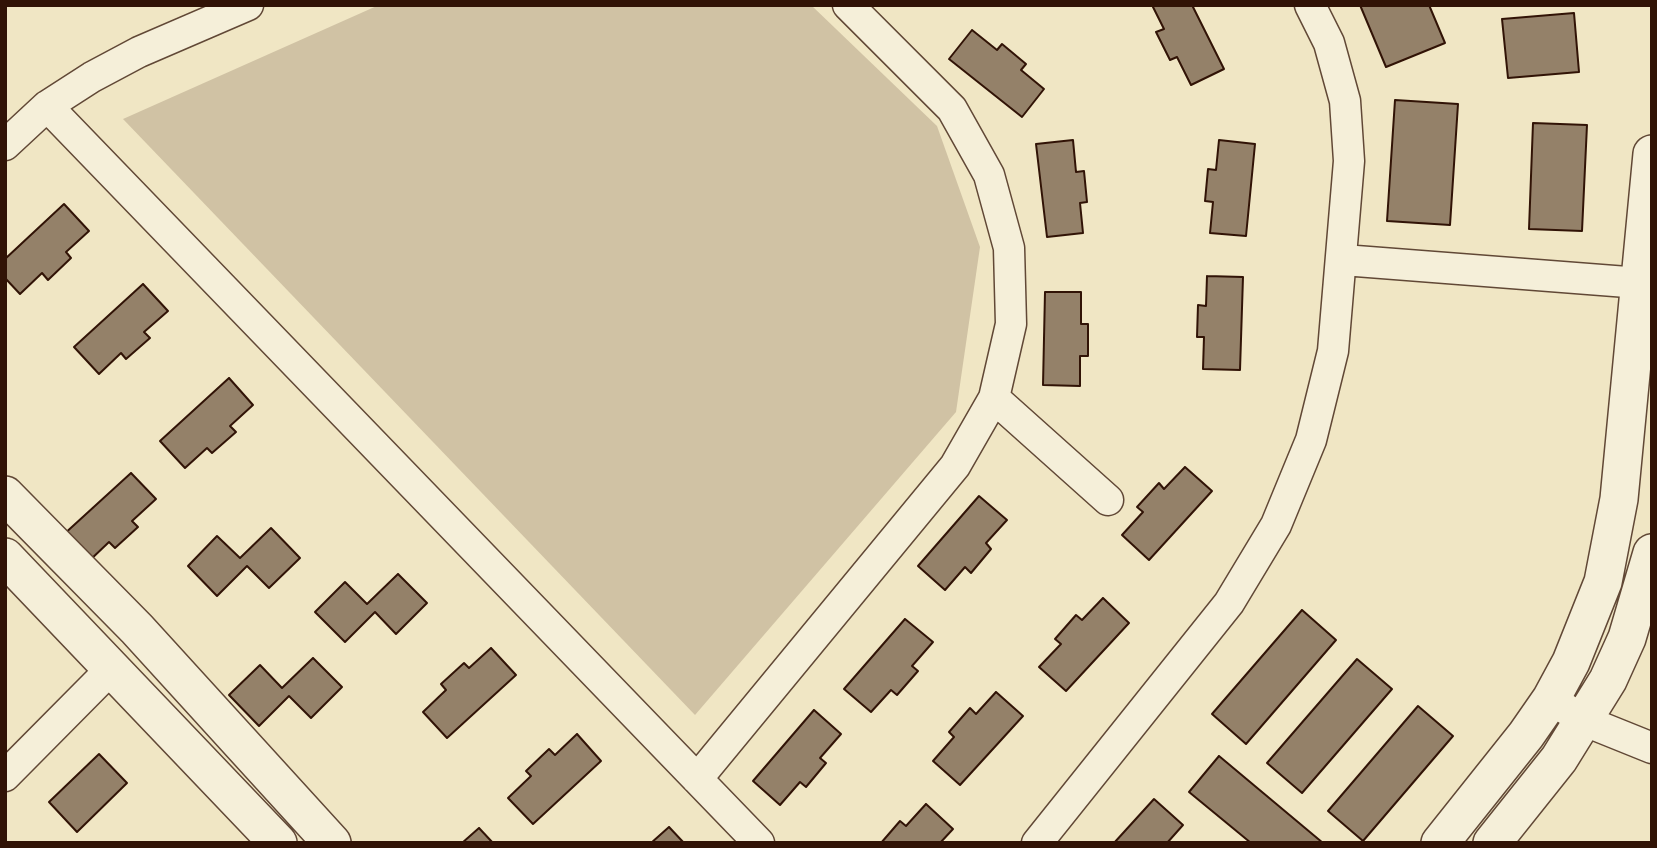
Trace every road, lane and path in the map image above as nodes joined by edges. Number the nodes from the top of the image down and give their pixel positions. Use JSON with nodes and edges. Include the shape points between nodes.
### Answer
{"nodes":[{"id":1,"x":248,"y":5,"type":"edge"},
{"id":2,"x":848,"y":5,"type":"edge"},
{"id":3,"x":1310,"y":5,"type":"edge"},
{"id":4,"x":47,"y":106,"type":"junction"},
{"id":5,"x":5,"y":145,"type":"edge"},
{"id":6,"x":1652,"y":154,"type":"edge"},
{"id":7,"x":1343,"y":260,"type":"junction"},
{"id":8,"x":1648,"y":284,"type":"edge"},
{"id":9,"x":994,"y":398,"type":"junction"},
{"id":10,"x":5,"y":495,"type":"edge"},
{"id":11,"x":1108,"y":500,"type":"dead end"},
{"id":12,"x":1652,"y":553,"type":"edge"},
{"id":13,"x":5,"y":557,"type":"edge"},
{"id":14,"x":136,"y":629,"type":"junction"},
{"id":15,"x":161,"y":655,"type":"junction"},
{"id":16,"x":112,"y":668,"type":"junction"},
{"id":17,"x":1550,"y":699,"type":"junction"},
{"id":18,"x":1585,"y":721,"type":"junction"},
{"id":19,"x":1652,"y":748,"type":"edge"},
{"id":20,"x":5,"y":776,"type":"edge"},
{"id":21,"x":697,"y":779,"type":"junction"},
{"id":22,"x":278,"y":843,"type":"edge"},
{"id":23,"x":332,"y":843,"type":"edge"},
{"id":24,"x":759,"y":843,"type":"edge"},
{"id":25,"x":1037,"y":843,"type":"edge"},
{"id":26,"x":1440,"y":843,"type":"edge"},
{"id":27,"x":1492,"y":843,"type":"edge"}],
"edges":[{"from":1,"to":4,"type":"street","via":[[139,52]]},
{"from":2,"to":9,"type":"street","via":[[952,109],[989,175],[1009,248],[1011,299],[1011,324]]},
{"from":3,"to":7,"type":"street","via":[[1329,43],[1345,100],[1349,161]]},
{"from":4,"to":5,"type":"street"},
{"from":4,"to":21,"type":"street"},
{"from":6,"to":8,"type":"street"},
{"from":7,"to":8,"type":"street"},
{"from":7,"to":25,"type":"street","via":[[1333,351],[1311,440],[1276,524],[1228,603]]},
{"from":8,"to":17,"type":"street","via":[[1613,541],[1589,623]]},
{"from":9,"to":11,"type":"street"},
{"from":9,"to":21,"type":"street","via":[[955,467]]},
{"from":10,"to":14,"type":"street"},
{"from":12,"to":18,"type":"street","via":[[1627,638]]},
{"from":13,"to":16,"type":"street"},
{"from":14,"to":15,"type":"street"},
{"from":14,"to":16,"type":"street","via":[[117,644]]},
{"from":15,"to":16,"type":"street","via":[[154,665],[134,674]]},
{"from":15,"to":23,"type":"street"},
{"from":16,"to":20,"type":"street"},
{"from":16,"to":22,"type":"street"},
{"from":17,"to":18,"type":"street"},
{"from":17,"to":26,"type":"street"},
{"from":18,"to":19,"type":"street"},
{"from":18,"to":27,"type":"street"},
{"from":21,"to":24,"type":"street"}]}
